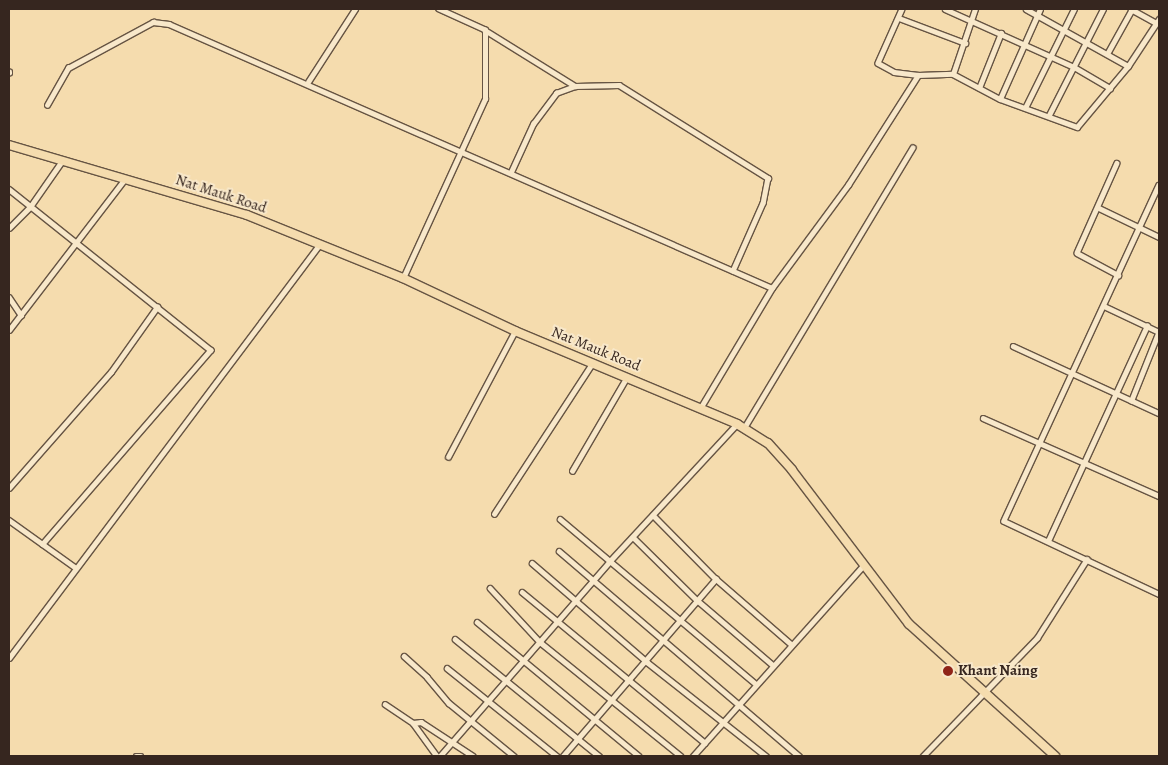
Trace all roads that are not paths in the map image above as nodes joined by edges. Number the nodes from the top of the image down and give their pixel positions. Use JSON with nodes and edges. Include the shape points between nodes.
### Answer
{"nodes":[{"id":1,"x":355,"y":9,"type":"edge"},
{"id":2,"x":439,"y":9,"type":"edge"},
{"id":3,"x":902,"y":9,"type":"edge"},
{"id":4,"x":945,"y":9,"type":"edge"},
{"id":5,"x":975,"y":9,"type":"edge"},
{"id":6,"x":1026,"y":9,"type":"edge"},
{"id":7,"x":1074,"y":9,"type":"edge"},
{"id":8,"x":1103,"y":9,"type":"edge"},
{"id":9,"x":1132,"y":9,"type":"edge"},
{"id":10,"x":1038,"y":11,"type":"edge"},
{"id":11,"x":898,"y":18,"type":"junction"},
{"id":12,"x":972,"y":19,"type":"junction"},
{"id":13,"x":1158,"y":21,"type":"edge"},
{"id":14,"x":1064,"y":29,"type":"junction"},
{"id":15,"x":484,"y":30,"type":"junction"},
{"id":16,"x":1001,"y":33,"type":"junction"},
{"id":17,"x":1086,"y":42,"type":"junction"},
{"id":18,"x":965,"y":43,"type":"junction"},
{"id":19,"x":1026,"y":44,"type":"junction"},
{"id":20,"x":1107,"y":54,"type":"junction"},
{"id":21,"x":1050,"y":56,"type":"junction"},
{"id":22,"x":1128,"y":66,"type":"junction"},
{"id":23,"x":1074,"y":67,"type":"junction"},
{"id":24,"x":953,"y":74,"type":"junction"},
{"id":25,"x":918,"y":75,"type":"junction"},
{"id":26,"x":308,"y":82,"type":"junction"},
{"id":27,"x":575,"y":86,"type":"junction"},
{"id":28,"x":979,"y":88,"type":"junction"},
{"id":29,"x":1110,"y":88,"type":"junction"},
{"id":30,"x":1000,"y":98,"type":"junction"},
{"id":31,"x":47,"y":105,"type":"dead end"},
{"id":32,"x":1025,"y":108,"type":"junction"},
{"id":33,"x":1049,"y":116,"type":"junction"},
{"id":34,"x":9,"y":145,"type":"edge"},
{"id":35,"x":912,"y":148,"type":"dead end"},
{"id":36,"x":461,"y":150,"type":"junction"},
{"id":37,"x":62,"y":161,"type":"junction"},
{"id":38,"x":1118,"y":163,"type":"dead end"},
{"id":39,"x":511,"y":172,"type":"junction"},
{"id":40,"x":126,"y":179,"type":"junction"},
{"id":41,"x":1159,"y":185,"type":"edge"},
{"id":42,"x":9,"y":189,"type":"edge"},
{"id":43,"x":30,"y":206,"type":"junction"},
{"id":44,"x":1099,"y":208,"type":"junction"},
{"id":45,"x":9,"y":228,"type":"edge"},
{"id":46,"x":1140,"y":228,"type":"junction"},
{"id":47,"x":1159,"y":236,"type":"edge"},
{"id":48,"x":76,"y":244,"type":"junction"},
{"id":49,"x":320,"y":244,"type":"junction"},
{"id":50,"x":733,"y":271,"type":"junction"},
{"id":51,"x":1118,"y":275,"type":"junction"},
{"id":52,"x":403,"y":278,"type":"junction"},
{"id":53,"x":772,"y":288,"type":"junction"},
{"id":54,"x":9,"y":297,"type":"edge"},
{"id":55,"x":1104,"y":306,"type":"junction"},
{"id":56,"x":157,"y":307,"type":"junction"},
{"id":57,"x":21,"y":315,"type":"junction"},
{"id":58,"x":1147,"y":326,"type":"junction"},
{"id":59,"x":9,"y":330,"type":"edge"},
{"id":60,"x":514,"y":330,"type":"junction"},
{"id":61,"x":1159,"y":331,"type":"edge"},
{"id":62,"x":1013,"y":346,"type":"dead end"},
{"id":63,"x":593,"y":362,"type":"junction"},
{"id":64,"x":1073,"y":374,"type":"junction"},
{"id":65,"x":627,"y":377,"type":"junction"},
{"id":66,"x":1116,"y":393,"type":"junction"},
{"id":67,"x":1131,"y":400,"type":"junction"},
{"id":68,"x":701,"y":407,"type":"junction"},
{"id":69,"x":1159,"y":413,"type":"edge"},
{"id":70,"x":983,"y":418,"type":"dead end"},
{"id":71,"x":737,"y":424,"type":"junction"},
{"id":72,"x":744,"y":428,"type":"junction"},
{"id":73,"x":1040,"y":444,"type":"junction"},
{"id":74,"x":448,"y":456,"type":"dead end"},
{"id":75,"x":1084,"y":463,"type":"junction"},
{"id":76,"x":572,"y":471,"type":"dead end"},
{"id":77,"x":9,"y":488,"type":"edge"},
{"id":78,"x":1159,"y":496,"type":"edge"},
{"id":79,"x":494,"y":514,"type":"dead end"},
{"id":80,"x":653,"y":515,"type":"junction"},
{"id":81,"x":560,"y":520,"type":"dead end"},
{"id":82,"x":11,"y":521,"type":"edge"},
{"id":83,"x":9,"y":528,"type":"edge"},
{"id":84,"x":633,"y":537,"type":"junction"},
{"id":85,"x":1048,"y":541,"type":"junction"},
{"id":86,"x":43,"y":544,"type":"junction"},
{"id":87,"x":559,"y":551,"type":"dead end"},
{"id":88,"x":1087,"y":559,"type":"junction"},
{"id":89,"x":609,"y":562,"type":"junction"},
{"id":90,"x":532,"y":563,"type":"dead end"},
{"id":91,"x":863,"y":566,"type":"junction"},
{"id":92,"x":76,"y":568,"type":"junction"},
{"id":93,"x":716,"y":579,"type":"junction"},
{"id":94,"x":593,"y":580,"type":"junction"},
{"id":95,"x":490,"y":588,"type":"dead end"},
{"id":96,"x":522,"y":592,"type":"dead end"},
{"id":97,"x":1159,"y":594,"type":"edge"},
{"id":98,"x":576,"y":600,"type":"junction"},
{"id":99,"x":698,"y":601,"type":"junction"},
{"id":100,"x":681,"y":621,"type":"junction"},
{"id":101,"x":477,"y":622,"type":"dead end"},
{"id":102,"x":557,"y":622,"type":"junction"},
{"id":103,"x":455,"y":639,"type":"dead end"},
{"id":104,"x":664,"y":641,"type":"junction"},
{"id":105,"x":540,"y":642,"type":"junction"},
{"id":106,"x":791,"y":644,"type":"junction"},
{"id":107,"x":404,"y":656,"type":"dead end"},
{"id":108,"x":9,"y":658,"type":"edge"},
{"id":109,"x":522,"y":662,"type":"junction"},
{"id":110,"x":647,"y":662,"type":"junction"},
{"id":111,"x":773,"y":665,"type":"junction"},
{"id":112,"x":447,"y":668,"type":"dead end"},
{"id":113,"x":506,"y":681,"type":"junction"},
{"id":114,"x":630,"y":682,"type":"junction"},
{"id":115,"x":756,"y":684,"type":"junction"},
{"id":116,"x":982,"y":691,"type":"junction"},
{"id":117,"x":488,"y":702,"type":"junction"},
{"id":118,"x":612,"y":702,"type":"junction"},
{"id":119,"x":385,"y":704,"type":"dead end"},
{"id":120,"x":739,"y":704,"type":"junction"},
{"id":121,"x":595,"y":721,"type":"junction"},
{"id":122,"x":470,"y":722,"type":"junction"},
{"id":123,"x":413,"y":723,"type":"junction"},
{"id":124,"x":722,"y":723,"type":"junction"},
{"id":125,"x":578,"y":739,"type":"junction"},
{"id":126,"x":454,"y":741,"type":"junction"},
{"id":127,"x":705,"y":743,"type":"junction"},
{"id":128,"x":1050,"y":755,"type":"edge"},
{"id":129,"x":136,"y":756,"type":"edge"},
{"id":130,"x":141,"y":756,"type":"edge"},
{"id":131,"x":439,"y":756,"type":"edge"},
{"id":132,"x":473,"y":756,"type":"edge"},
{"id":133,"x":514,"y":756,"type":"edge"},
{"id":134,"x":557,"y":756,"type":"edge"},
{"id":135,"x":563,"y":756,"type":"edge"},
{"id":136,"x":599,"y":756,"type":"edge"},
{"id":137,"x":639,"y":756,"type":"edge"},
{"id":138,"x":681,"y":756,"type":"edge"},
{"id":139,"x":693,"y":756,"type":"edge"},
{"id":140,"x":766,"y":756,"type":"edge"},
{"id":141,"x":800,"y":756,"type":"edge"},
{"id":142,"x":923,"y":756,"type":"edge"}],
"edges":[{"from":1,"to":26,"type":"street"},
{"from":2,"to":15,"type":"street"},
{"from":3,"to":11,"type":"street"},
{"from":4,"to":12,"type":"street"},
{"from":5,"to":12,"type":"street"},
{"from":6,"to":10,"type":"street"},
{"from":7,"to":14,"type":"street"},
{"from":8,"to":17,"type":"street"},
{"from":9,"to":13,"type":"street"},
{"from":9,"to":20,"type":"street"},
{"from":10,"to":14,"type":"street"},
{"from":10,"to":19,"type":"street"},
{"from":11,"to":18,"type":"street"},
{"from":11,"to":25,"type":"street","via":[[878,63],[894,72]]},
{"from":12,"to":16,"type":"street"},
{"from":12,"to":18,"type":"street"},
{"from":13,"to":22,"type":"street"},
{"from":14,"to":17,"type":"street"},
{"from":14,"to":21,"type":"street"},
{"from":15,"to":27,"type":"street"},
{"from":15,"to":36,"type":"street","via":[[485,99]]},
{"from":16,"to":19,"type":"street"},
{"from":16,"to":28,"type":"street"},
{"from":17,"to":20,"type":"street"},
{"from":17,"to":23,"type":"street"},
{"from":18,"to":24,"type":"street"},
{"from":19,"to":21,"type":"street"},
{"from":19,"to":30,"type":"street"},
{"from":20,"to":22,"type":"street"},
{"from":21,"to":23,"type":"street"},
{"from":21,"to":32,"type":"street"},
{"from":22,"to":29,"type":"street"},
{"from":23,"to":29,"type":"street"},
{"from":23,"to":33,"type":"street"},
{"from":24,"to":25,"type":"street"},
{"from":24,"to":28,"type":"street"},
{"from":25,"to":53,"type":"street","via":[[848,185]]},
{"from":26,"to":31,"type":"street","via":[[169,24],[153,22],[68,68]]},
{"from":26,"to":36,"type":"street"},
{"from":27,"to":39,"type":"street","via":[[556,93],[546,102]]},
{"from":27,"to":50,"type":"street","via":[[619,85],[768,178],[763,203]]},
{"from":28,"to":30,"type":"street"},
{"from":29,"to":33,"type":"street","via":[[1077,127]]},
{"from":30,"to":32,"type":"street"},
{"from":32,"to":33,"type":"street"},
{"from":34,"to":37,"type":"highway","name":"Nat Mauk Road"},
{"from":35,"to":72,"type":"street"},
{"from":36,"to":39,"type":"street"},
{"from":36,"to":52,"type":"street"},
{"from":37,"to":40,"type":"highway","name":"Nat Mauk Road"},
{"from":37,"to":43,"type":"street"},
{"from":38,"to":44,"type":"street"},
{"from":39,"to":50,"type":"street"},
{"from":40,"to":48,"type":"street"},
{"from":40,"to":49,"type":"highway","name":"Nat Mauk Road","via":[[247,215]]},
{"from":41,"to":46,"type":"street"},
{"from":42,"to":43,"type":"street"},
{"from":43,"to":45,"type":"street"},
{"from":43,"to":48,"type":"street"},
{"from":44,"to":46,"type":"street"},
{"from":44,"to":51,"type":"street","via":[[1077,252]]},
{"from":46,"to":47,"type":"street"},
{"from":46,"to":51,"type":"street"},
{"from":48,"to":56,"type":"street"},
{"from":48,"to":57,"type":"street"},
{"from":49,"to":52,"type":"highway","name":"Nat Mauk Road"},
{"from":49,"to":92,"type":"street"},
{"from":50,"to":53,"type":"street"},
{"from":51,"to":55,"type":"street"},
{"from":52,"to":60,"type":"highway","name":"Nat Mauk Road"},
{"from":53,"to":68,"type":"street"},
{"from":54,"to":57,"type":"street"},
{"from":55,"to":58,"type":"street"},
{"from":55,"to":64,"type":"street"},
{"from":56,"to":77,"type":"street","via":[[111,372]]},
{"from":56,"to":86,"type":"street","via":[[211,350]]},
{"from":57,"to":59,"type":"street"},
{"from":58,"to":61,"type":"street"},
{"from":58,"to":66,"type":"street"},
{"from":60,"to":63,"type":"highway","name":"Nat Mauk Road"},
{"from":60,"to":74,"type":"street"},
{"from":61,"to":67,"type":"street"},
{"from":62,"to":64,"type":"street"},
{"from":63,"to":65,"type":"highway","name":"Nat Mauk Road"},
{"from":63,"to":79,"type":"street"},
{"from":64,"to":66,"type":"street"},
{"from":64,"to":73,"type":"street"},
{"from":65,"to":68,"type":"highway","name":"Nat Mauk Road"},
{"from":65,"to":76,"type":"street"},
{"from":66,"to":67,"type":"street"},
{"from":66,"to":75,"type":"street"},
{"from":67,"to":69,"type":"street"},
{"from":68,"to":71,"type":"highway","name":"Nat Mauk Road"},
{"from":70,"to":73,"type":"street"},
{"from":71,"to":72,"type":"highway","name":"Nat Mauk Road"},
{"from":71,"to":80,"type":"street"},
{"from":72,"to":91,"type":"highway","name":"Nat Mauk Road","via":[[768,443],[792,470]]},
{"from":73,"to":75,"type":"street"},
{"from":73,"to":85,"type":"street","via":[[1004,520]]},
{"from":75,"to":78,"type":"street"},
{"from":75,"to":85,"type":"street"},
{"from":80,"to":84,"type":"street"},
{"from":80,"to":93,"type":"street"},
{"from":81,"to":89,"type":"street"},
{"from":82,"to":83,"type":"street"},
{"from":82,"to":86,"type":"street"},
{"from":84,"to":89,"type":"street"},
{"from":84,"to":99,"type":"street"},
{"from":85,"to":88,"type":"street"},
{"from":86,"to":92,"type":"street"},
{"from":87,"to":94,"type":"street"},
{"from":88,"to":97,"type":"street"},
{"from":88,"to":116,"type":"street","via":[[1037,638]]},
{"from":89,"to":94,"type":"street"},
{"from":89,"to":100,"type":"street"},
{"from":90,"to":98,"type":"street"},
{"from":91,"to":106,"type":"street"},
{"from":91,"to":116,"type":"highway","name":"Nat Mauk Road","via":[[910,624]]},
{"from":92,"to":108,"type":"street"},
{"from":93,"to":99,"type":"street"},
{"from":93,"to":106,"type":"street"},
{"from":94,"to":98,"type":"street"},
{"from":94,"to":104,"type":"street"},
{"from":95,"to":105,"type":"street"},
{"from":96,"to":102,"type":"street"},
{"from":98,"to":102,"type":"street"},
{"from":98,"to":110,"type":"street"},
{"from":99,"to":100,"type":"street"},
{"from":99,"to":111,"type":"street"},
{"from":100,"to":104,"type":"street"},
{"from":100,"to":115,"type":"street"},
{"from":101,"to":109,"type":"street"},
{"from":102,"to":105,"type":"street"},
{"from":102,"to":114,"type":"street"},
{"from":103,"to":113,"type":"street"},
{"from":104,"to":110,"type":"street"},
{"from":104,"to":120,"type":"street"},
{"from":105,"to":109,"type":"street"},
{"from":105,"to":118,"type":"street"},
{"from":106,"to":111,"type":"street"},
{"from":107,"to":122,"type":"street"},
{"from":109,"to":113,"type":"street"},
{"from":109,"to":121,"type":"street"},
{"from":110,"to":114,"type":"street"},
{"from":110,"to":124,"type":"street"},
{"from":111,"to":115,"type":"street"},
{"from":112,"to":117,"type":"street"},
{"from":113,"to":117,"type":"street"},
{"from":113,"to":125,"type":"street"},
{"from":114,"to":118,"type":"street"},
{"from":114,"to":127,"type":"street"},
{"from":115,"to":120,"type":"street"},
{"from":116,"to":128,"type":"highway","name":"Nat Mauk Road"},
{"from":116,"to":142,"type":"street"},
{"from":117,"to":122,"type":"street"},
{"from":117,"to":134,"type":"street"},
{"from":118,"to":121,"type":"street"},
{"from":118,"to":138,"type":"street"},
{"from":119,"to":123,"type":"street"},
{"from":120,"to":124,"type":"street"},
{"from":120,"to":141,"type":"street"},
{"from":121,"to":125,"type":"street"},
{"from":121,"to":137,"type":"street"},
{"from":122,"to":126,"type":"street"},
{"from":122,"to":133,"type":"street"},
{"from":123,"to":126,"type":"street","via":[[421,722]]},
{"from":123,"to":131,"type":"street"},
{"from":124,"to":127,"type":"street"},
{"from":124,"to":140,"type":"street"},
{"from":125,"to":135,"type":"street"},
{"from":125,"to":136,"type":"street"},
{"from":126,"to":131,"type":"street"},
{"from":126,"to":132,"type":"street"},
{"from":127,"to":139,"type":"street"},
{"from":129,"to":130,"type":"street"}]}
